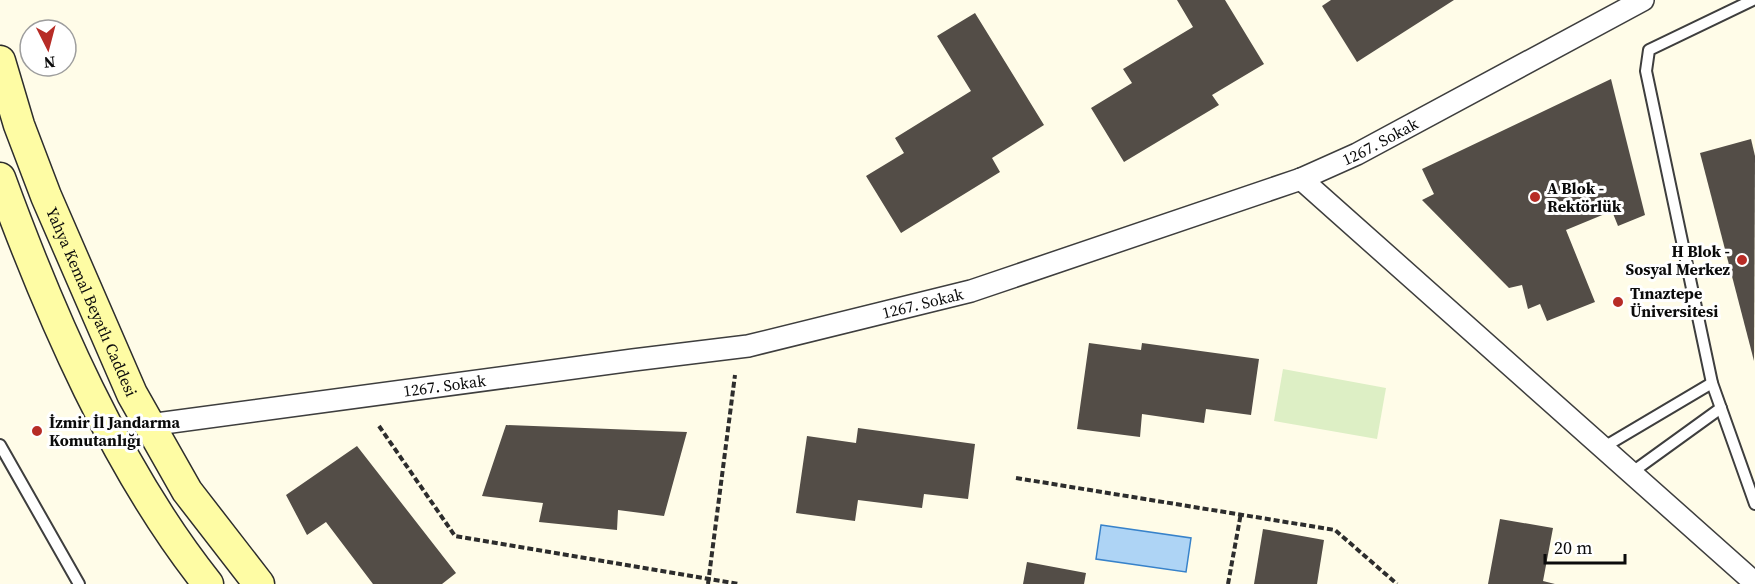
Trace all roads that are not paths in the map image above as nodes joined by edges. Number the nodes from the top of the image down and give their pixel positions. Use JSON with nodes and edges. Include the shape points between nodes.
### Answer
{"nodes":[{"id":1,"x":1643,"y":0,"type":"edge"},
{"id":2,"x":1753,"y":0,"type":"edge"},
{"id":3,"x":1608,"y":8,"type":"edge"},
{"id":4,"x":0,"y":61,"type":"edge"},
{"id":5,"x":0,"y":178,"type":"edge"},
{"id":6,"x":1301,"y":179,"type":"junction"},
{"id":7,"x":1712,"y":382,"type":"junction"},
{"id":8,"x":1721,"y":408,"type":"junction"},
{"id":9,"x":149,"y":425,"type":"junction"},
{"id":10,"x":0,"y":445,"type":"edge"},
{"id":11,"x":1604,"y":447,"type":"junction"},
{"id":12,"x":1631,"y":473,"type":"junction"},
{"id":13,"x":1755,"y":504,"type":"edge"},
{"id":14,"x":1755,"y":583,"type":"edge"},
{"id":15,"x":79,"y":584,"type":"edge"},
{"id":16,"x":208,"y":584,"type":"edge"},
{"id":17,"x":259,"y":584,"type":"edge"}],
"edges":[{"from":1,"to":3,"type":"street","name":"1267. Sokak"},
{"from":2,"to":7,"type":"lane","via":[[1649,50],[1646,70]]},
{"from":3,"to":6,"type":"street","name":"1267. Sokak","via":[[1357,154]]},
{"from":4,"to":9,"type":"main road","name":"Yahya Kemal Beyatlı Caddesi","via":[[68,250]]},
{"from":5,"to":16,"type":"main road","via":[[29,257],[110,428],[160,520]]},
{"from":6,"to":9,"type":"street","name":"1267. Sokak","via":[[971,291],[748,346]]},
{"from":6,"to":11,"type":"street"},
{"from":7,"to":8,"type":"lane"},
{"from":7,"to":11,"type":"lane"},
{"from":8,"to":12,"type":"lane"},
{"from":8,"to":13,"type":"lane"},
{"from":9,"to":17,"type":"main road","name":"Yahya Kemal Beyatlı Caddesi","via":[[187,491]]},
{"from":10,"to":15,"type":"lane"},
{"from":11,"to":12,"type":"street"},
{"from":12,"to":14,"type":"street"}]}
